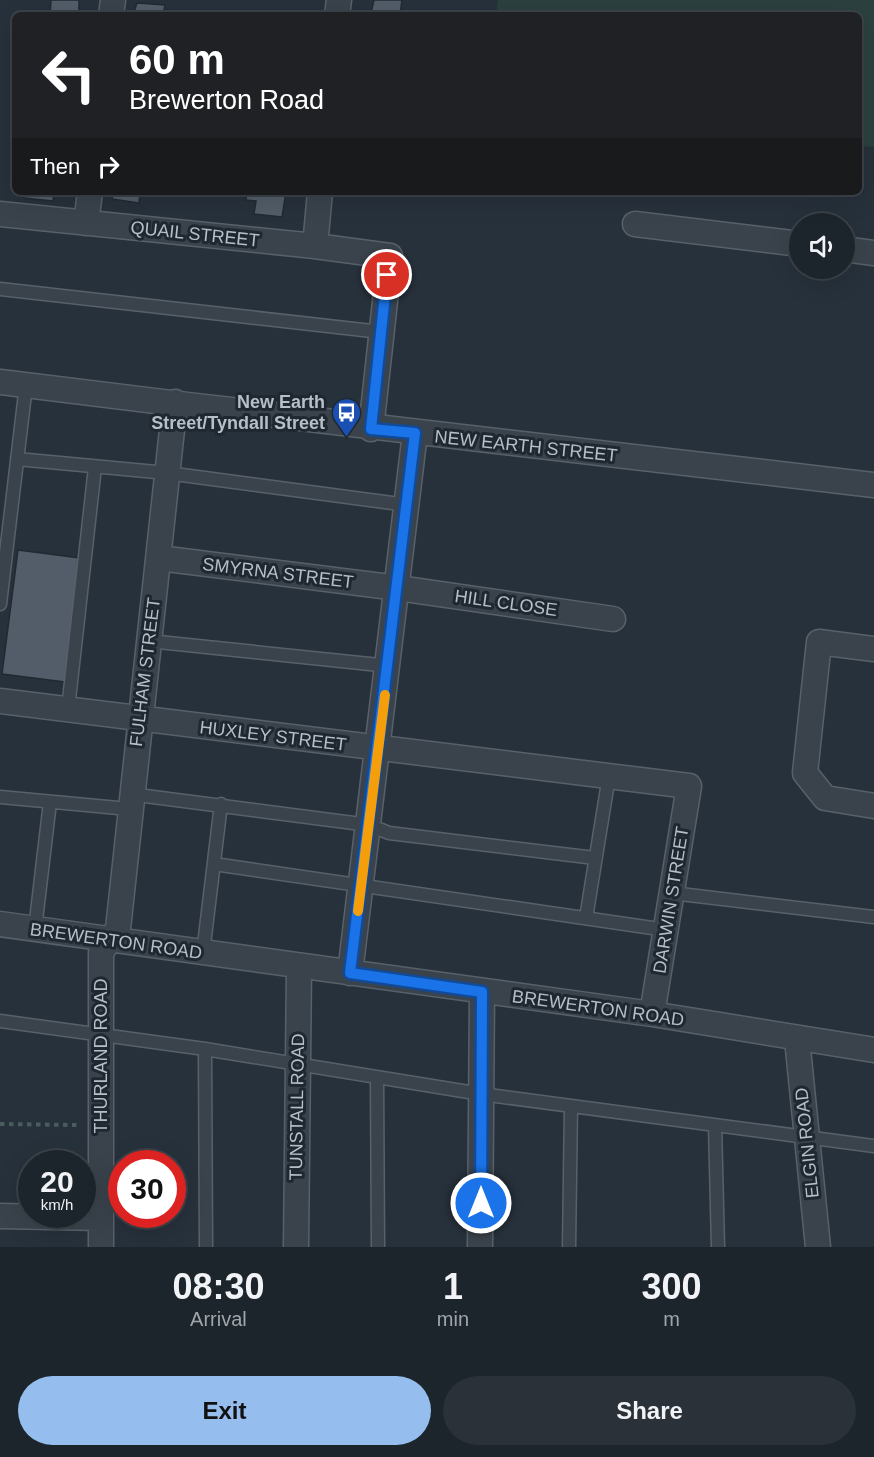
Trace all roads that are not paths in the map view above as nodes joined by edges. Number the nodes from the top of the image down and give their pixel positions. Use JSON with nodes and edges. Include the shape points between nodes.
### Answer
{"nodes":[{"id":1,"x":90,"y":195,"type":"edge"},
{"id":2,"x":320,"y":195,"type":"edge"},
{"id":3,"x":0,"y":214,"type":"edge"},
{"id":4,"x":86,"y":223,"type":"junction"},
{"id":5,"x":635,"y":224,"type":"dead end"},
{"id":6,"x":789,"y":243,"type":"edge"},
{"id":7,"x":315,"y":246,"type":"junction"},
{"id":8,"x":855,"y":250,"type":"edge"},
{"id":9,"x":874,"y":253,"type":"edge"},
{"id":10,"x":0,"y":288,"type":"edge"},
{"id":11,"x":381,"y":332,"type":"junction"},
{"id":12,"x":0,"y":382,"type":"edge"},
{"id":13,"x":26,"y":385,"type":"junction"},
{"id":14,"x":175,"y":402,"type":"junction"},
{"id":15,"x":371,"y":429,"type":"junction"},
{"id":16,"x":415,"y":433,"type":"junction"},
{"id":17,"x":17,"y":463,"type":"junction"},
{"id":18,"x":95,"y":467,"type":"junction"},
{"id":19,"x":167,"y":473,"type":"junction"},
{"id":20,"x":874,"y":485,"type":"edge"},
{"id":21,"x":407,"y":505,"type":"junction"},
{"id":22,"x":159,"y":558,"type":"junction"},
{"id":23,"x":398,"y":588,"type":"junction"},
{"id":24,"x":0,"y":604,"type":"edge"},
{"id":25,"x":614,"y":619,"type":"dead end"},
{"id":26,"x":149,"y":641,"type":"junction"},
{"id":27,"x":874,"y":649,"type":"edge"},
{"id":28,"x":389,"y":666,"type":"junction"},
{"id":29,"x":0,"y":701,"type":"edge"},
{"id":30,"x":68,"y":709,"type":"junction"},
{"id":31,"x":139,"y":719,"type":"junction"},
{"id":32,"x":379,"y":750,"type":"junction"},
{"id":33,"x":609,"y":776,"type":"junction"},
{"id":34,"x":689,"y":786,"type":"joint"},
{"id":35,"x":0,"y":797,"type":"edge"},
{"id":36,"x":50,"y":802,"type":"junction"},
{"id":37,"x":130,"y":802,"type":"junction"},
{"id":38,"x":221,"y":804,"type":"junction"},
{"id":39,"x":874,"y":806,"type":"edge"},
{"id":40,"x":369,"y":825,"type":"junction"},
{"id":41,"x":594,"y":858,"type":"junction"},
{"id":42,"x":214,"y":864,"type":"junction"},
{"id":43,"x":362,"y":885,"type":"junction"},
{"id":44,"x":672,"y":893,"type":"junction"},
{"id":45,"x":874,"y":917,"type":"edge"},
{"id":46,"x":586,"y":918,"type":"junction"},
{"id":47,"x":0,"y":924,"type":"edge"},
{"id":48,"x":35,"y":929,"type":"junction"},
{"id":49,"x":666,"y":930,"type":"junction"},
{"id":50,"x":109,"y":939,"type":"junction"},
{"id":51,"x":202,"y":953,"type":"junction"},
{"id":52,"x":299,"y":967,"type":"junction"},
{"id":53,"x":350,"y":973,"type":"junction"},
{"id":54,"x":482,"y":992,"type":"junction"},
{"id":55,"x":652,"y":1014,"type":"junction"},
{"id":56,"x":0,"y":1021,"type":"edge"},
{"id":57,"x":99,"y":1034,"type":"junction"},
{"id":58,"x":797,"y":1039,"type":"junction"},
{"id":59,"x":205,"y":1049,"type":"junction"},
{"id":60,"x":874,"y":1050,"type":"edge"},
{"id":61,"x":298,"y":1066,"type":"junction"},
{"id":62,"x":376,"y":1078,"type":"junction"},
{"id":63,"x":481,"y":1094,"type":"junction"},
{"id":64,"x":571,"y":1106,"type":"junction"},
{"id":65,"x":715,"y":1125,"type":"junction"},
{"id":66,"x":807,"y":1137,"type":"junction"},
{"id":67,"x":874,"y":1146,"type":"edge"},
{"id":68,"x":0,"y":1216,"type":"edge"},
{"id":69,"x":101,"y":1218,"type":"junction"},
{"id":70,"x":101,"y":1247,"type":"edge"},
{"id":71,"x":206,"y":1247,"type":"edge"},
{"id":72,"x":296,"y":1247,"type":"edge"},
{"id":73,"x":378,"y":1247,"type":"edge"},
{"id":74,"x":480,"y":1247,"type":"edge"},
{"id":75,"x":569,"y":1247,"type":"edge"},
{"id":76,"x":718,"y":1247,"type":"edge"},
{"id":77,"x":818,"y":1247,"type":"edge"}],
"edges":[{"from":1,"to":4,"type":"street"},
{"from":2,"to":7,"type":"street"},
{"from":3,"to":4,"type":"street","name":"QUAIL STREET"},
{"from":4,"to":7,"type":"street","name":"QUAIL STREET"},
{"from":5,"to":6,"type":"street"},
{"from":7,"to":11,"type":"street","name":"QUAIL STREET","via":[[390,256]]},
{"from":8,"to":9,"type":"street"},
{"from":10,"to":11,"type":"lane"},
{"from":11,"to":15,"type":"street"},
{"from":12,"to":13,"type":"street","name":"NEW EARTH STREET"},
{"from":13,"to":14,"type":"street","name":"NEW EARTH STREET"},
{"from":13,"to":17,"type":"lane"},
{"from":14,"to":15,"type":"street","name":"NEW EARTH STREET"},
{"from":14,"to":19,"type":"street","name":"FULHAM STREET"},
{"from":15,"to":16,"type":"street","name":"NEW EARTH STREET"},
{"from":16,"to":20,"type":"street","name":"NEW EARTH STREET"},
{"from":16,"to":21,"type":"street"},
{"from":17,"to":18,"type":"lane"},
{"from":17,"to":24,"type":"lane"},
{"from":18,"to":19,"type":"lane"},
{"from":18,"to":30,"type":"lane"},
{"from":19,"to":21,"type":"lane"},
{"from":19,"to":22,"type":"street","name":"FULHAM STREET"},
{"from":21,"to":23,"type":"street"},
{"from":22,"to":23,"type":"street","name":"SMYRNA STREET"},
{"from":22,"to":26,"type":"street","name":"FULHAM STREET"},
{"from":23,"to":25,"type":"street","name":"HILL CLOSE"},
{"from":23,"to":28,"type":"street"},
{"from":26,"to":28,"type":"lane"},
{"from":26,"to":31,"type":"street","name":"FULHAM STREET"},
{"from":27,"to":39,"type":"street","via":[[819,642],[805,773],[825,798]]},
{"from":28,"to":32,"type":"street"},
{"from":29,"to":30,"type":"street","name":"HUXLEY STREET"},
{"from":30,"to":31,"type":"street","name":"HUXLEY STREET"},
{"from":31,"to":32,"type":"street","name":"HUXLEY STREET"},
{"from":31,"to":37,"type":"street","name":"FULHAM STREET"},
{"from":32,"to":33,"type":"street","name":"HUXLEY STREET"},
{"from":32,"to":40,"type":"street"},
{"from":33,"to":34,"type":"street","name":"HUXLEY STREET"},
{"from":33,"to":41,"type":"lane"},
{"from":34,"to":44,"type":"street","name":"DARWIN STREET"},
{"from":35,"to":36,"type":"lane"},
{"from":36,"to":37,"type":"lane"},
{"from":36,"to":48,"type":"lane"},
{"from":37,"to":38,"type":"lane"},
{"from":37,"to":50,"type":"street","name":"FULHAM STREET","via":[[118,928]]},
{"from":38,"to":40,"type":"lane"},
{"from":38,"to":42,"type":"lane"},
{"from":40,"to":41,"type":"lane","via":[[389,832]]},
{"from":40,"to":43,"type":"street"},
{"from":41,"to":46,"type":"lane"},
{"from":42,"to":43,"type":"lane"},
{"from":42,"to":51,"type":"lane"},
{"from":43,"to":46,"type":"lane"},
{"from":43,"to":53,"type":"street"},
{"from":44,"to":45,"type":"lane"},
{"from":44,"to":49,"type":"street","name":"DARWIN STREET"},
{"from":46,"to":49,"type":"lane"},
{"from":47,"to":48,"type":"street","name":"BREWERTON ROAD"},
{"from":48,"to":50,"type":"street","name":"BREWERTON ROAD"},
{"from":49,"to":55,"type":"street","name":"DARWIN STREET"},
{"from":50,"to":51,"type":"street","name":"BREWERTON ROAD"},
{"from":50,"to":57,"type":"street","name":"THURLAND ROAD","via":[[101,952]]},
{"from":51,"to":52,"type":"street","name":"BREWERTON ROAD"},
{"from":52,"to":53,"type":"street","name":"BREWERTON ROAD"},
{"from":52,"to":61,"type":"street","name":"TUNSTALL ROAD"},
{"from":53,"to":54,"type":"street","name":"BREWERTON ROAD"},
{"from":54,"to":55,"type":"street","name":"BREWERTON ROAD"},
{"from":54,"to":63,"type":"street"},
{"from":55,"to":58,"type":"street","name":"BREWERTON ROAD"},
{"from":56,"to":57,"type":"lane"},
{"from":57,"to":59,"type":"lane"},
{"from":57,"to":69,"type":"street","name":"THURLAND ROAD"},
{"from":58,"to":60,"type":"street","name":"BREWERTON ROAD"},
{"from":58,"to":66,"type":"street","name":"ELGIN ROAD"},
{"from":59,"to":61,"type":"lane"},
{"from":59,"to":71,"type":"lane"},
{"from":61,"to":62,"type":"lane"},
{"from":61,"to":72,"type":"street","name":"TUNSTALL ROAD"},
{"from":62,"to":63,"type":"lane"},
{"from":62,"to":73,"type":"lane"},
{"from":63,"to":64,"type":"lane"},
{"from":63,"to":74,"type":"street"},
{"from":64,"to":65,"type":"lane"},
{"from":64,"to":75,"type":"lane"},
{"from":65,"to":66,"type":"lane"},
{"from":65,"to":76,"type":"lane"},
{"from":66,"to":67,"type":"lane"},
{"from":66,"to":77,"type":"street","name":"ELGIN ROAD"},
{"from":68,"to":69,"type":"street"},
{"from":69,"to":70,"type":"street","name":"THURLAND ROAD"}]}
